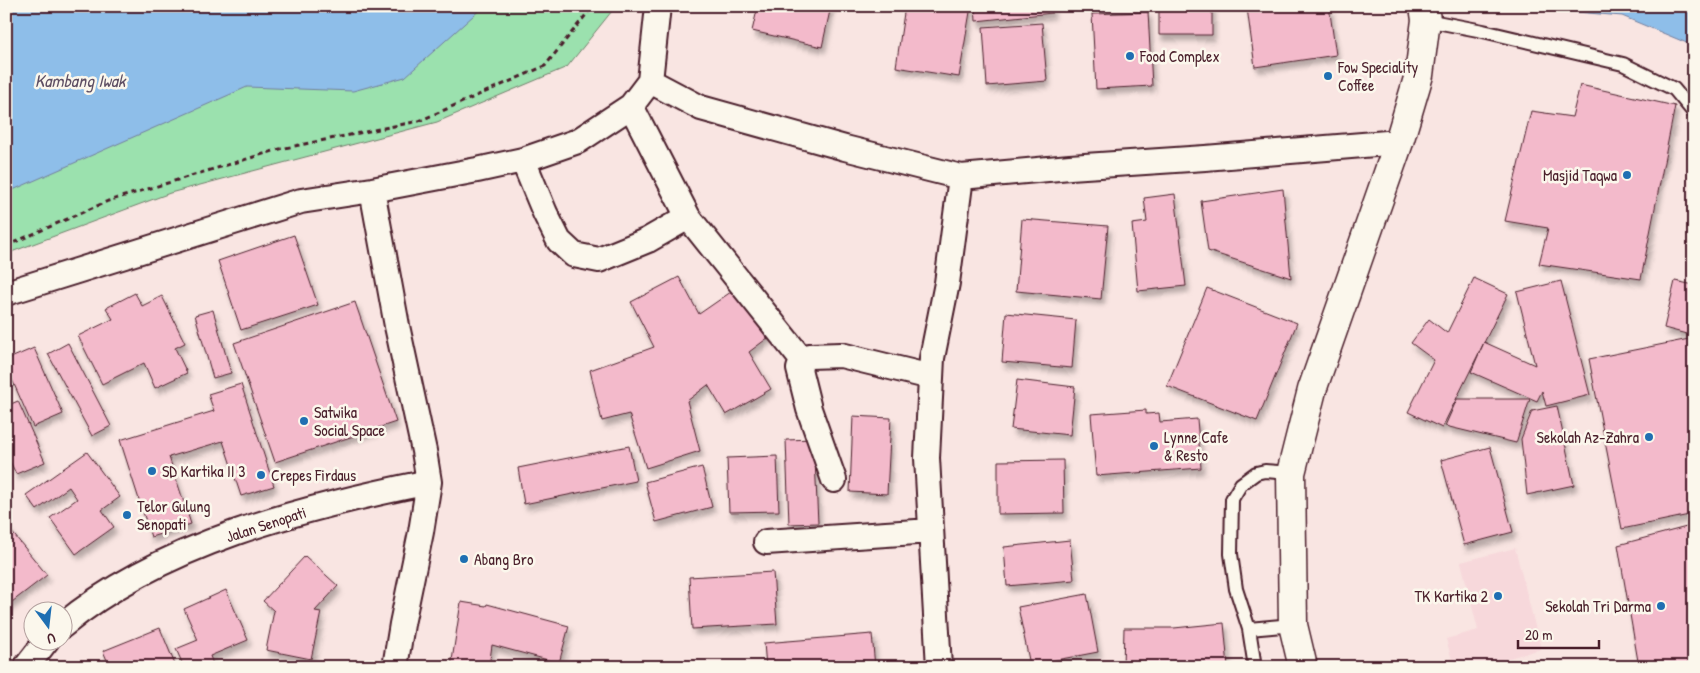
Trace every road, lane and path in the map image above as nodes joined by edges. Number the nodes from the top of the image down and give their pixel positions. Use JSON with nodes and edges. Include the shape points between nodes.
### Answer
{"nodes":[{"id":1,"x":593,"y":6,"type":"edge"},
{"id":2,"x":658,"y":6,"type":"edge"},
{"id":3,"x":1425,"y":13,"type":"edge"},
{"id":4,"x":650,"y":81,"type":"junction"},
{"id":5,"x":631,"y":106,"type":"junction"},
{"id":6,"x":1694,"y":113,"type":"edge"},
{"id":7,"x":1399,"y":142,"type":"junction"},
{"id":8,"x":523,"y":160,"type":"junction"},
{"id":9,"x":961,"y":177,"type":"junction"},
{"id":10,"x":372,"y":190,"type":"junction"},
{"id":11,"x":688,"y":217,"type":"junction"},
{"id":12,"x":6,"y":246,"type":"edge"},
{"id":13,"x":6,"y":292,"type":"edge"},
{"id":14,"x":802,"y":360,"type":"junction"},
{"id":15,"x":931,"y":377,"type":"junction"},
{"id":16,"x":1291,"y":473,"type":"junction"},
{"id":17,"x":834,"y":480,"type":"dead end"},
{"id":18,"x":429,"y":482,"type":"junction"},
{"id":19,"x":931,"y":531,"type":"junction"},
{"id":20,"x":766,"y":542,"type":"dead end"},
{"id":21,"x":72,"y":619,"type":"edge"},
{"id":22,"x":1293,"y":625,"type":"junction"},
{"id":23,"x":1249,"y":629,"type":"junction"},
{"id":24,"x":39,"y":650,"type":"edge"},
{"id":25,"x":26,"y":667,"type":"edge"},
{"id":26,"x":395,"y":667,"type":"edge"},
{"id":27,"x":939,"y":667,"type":"edge"},
{"id":28,"x":1254,"y":667,"type":"edge"},
{"id":29,"x":1303,"y":667,"type":"edge"}],
"edges":[{"from":1,"to":12,"type":"path","via":[[546,66],[418,121],[280,149],[118,198]]},
{"from":2,"to":4,"type":"street"},
{"from":3,"to":6,"type":"lane","via":[[1483,31],[1623,64],[1674,89]]},
{"from":3,"to":7,"type":"main road","via":[[1419,75]]},
{"from":4,"to":5,"type":"street"},
{"from":4,"to":9,"type":"street","via":[[701,108]]},
{"from":5,"to":8,"type":"street","via":[[578,141]]},
{"from":5,"to":11,"type":"street"},
{"from":7,"to":9,"type":"street"},
{"from":7,"to":16,"type":"main road","via":[[1312,390]]},
{"from":8,"to":10,"type":"street"},
{"from":8,"to":11,"type":"street","via":[[560,241],[574,255],[599,260],[648,240]]},
{"from":9,"to":15,"type":"street"},
{"from":10,"to":13,"type":"street","via":[[301,201]]},
{"from":10,"to":18,"type":"street"},
{"from":11,"to":14,"type":"street"},
{"from":14,"to":15,"type":"street","via":[[809,356],[841,355]]},
{"from":14,"to":17,"type":"street","via":[[799,369],[809,410]]},
{"from":15,"to":19,"type":"street","via":[[927,458]]},
{"from":16,"to":22,"type":"main road"},
{"from":16,"to":23,"type":"lane","via":[[1256,473],[1241,484],[1232,499],[1231,554],[1236,589]]},
{"from":18,"to":21,"type":"street","name":"Jalan Senopati","via":[[353,498],[227,536],[130,580]]},
{"from":18,"to":26,"type":"street"},
{"from":19,"to":20,"type":"street"},
{"from":19,"to":27,"type":"street"},
{"from":22,"to":23,"type":"lane"},
{"from":22,"to":29,"type":"main road"},
{"from":23,"to":28,"type":"lane"},
{"from":24,"to":25,"type":"street"}]}
